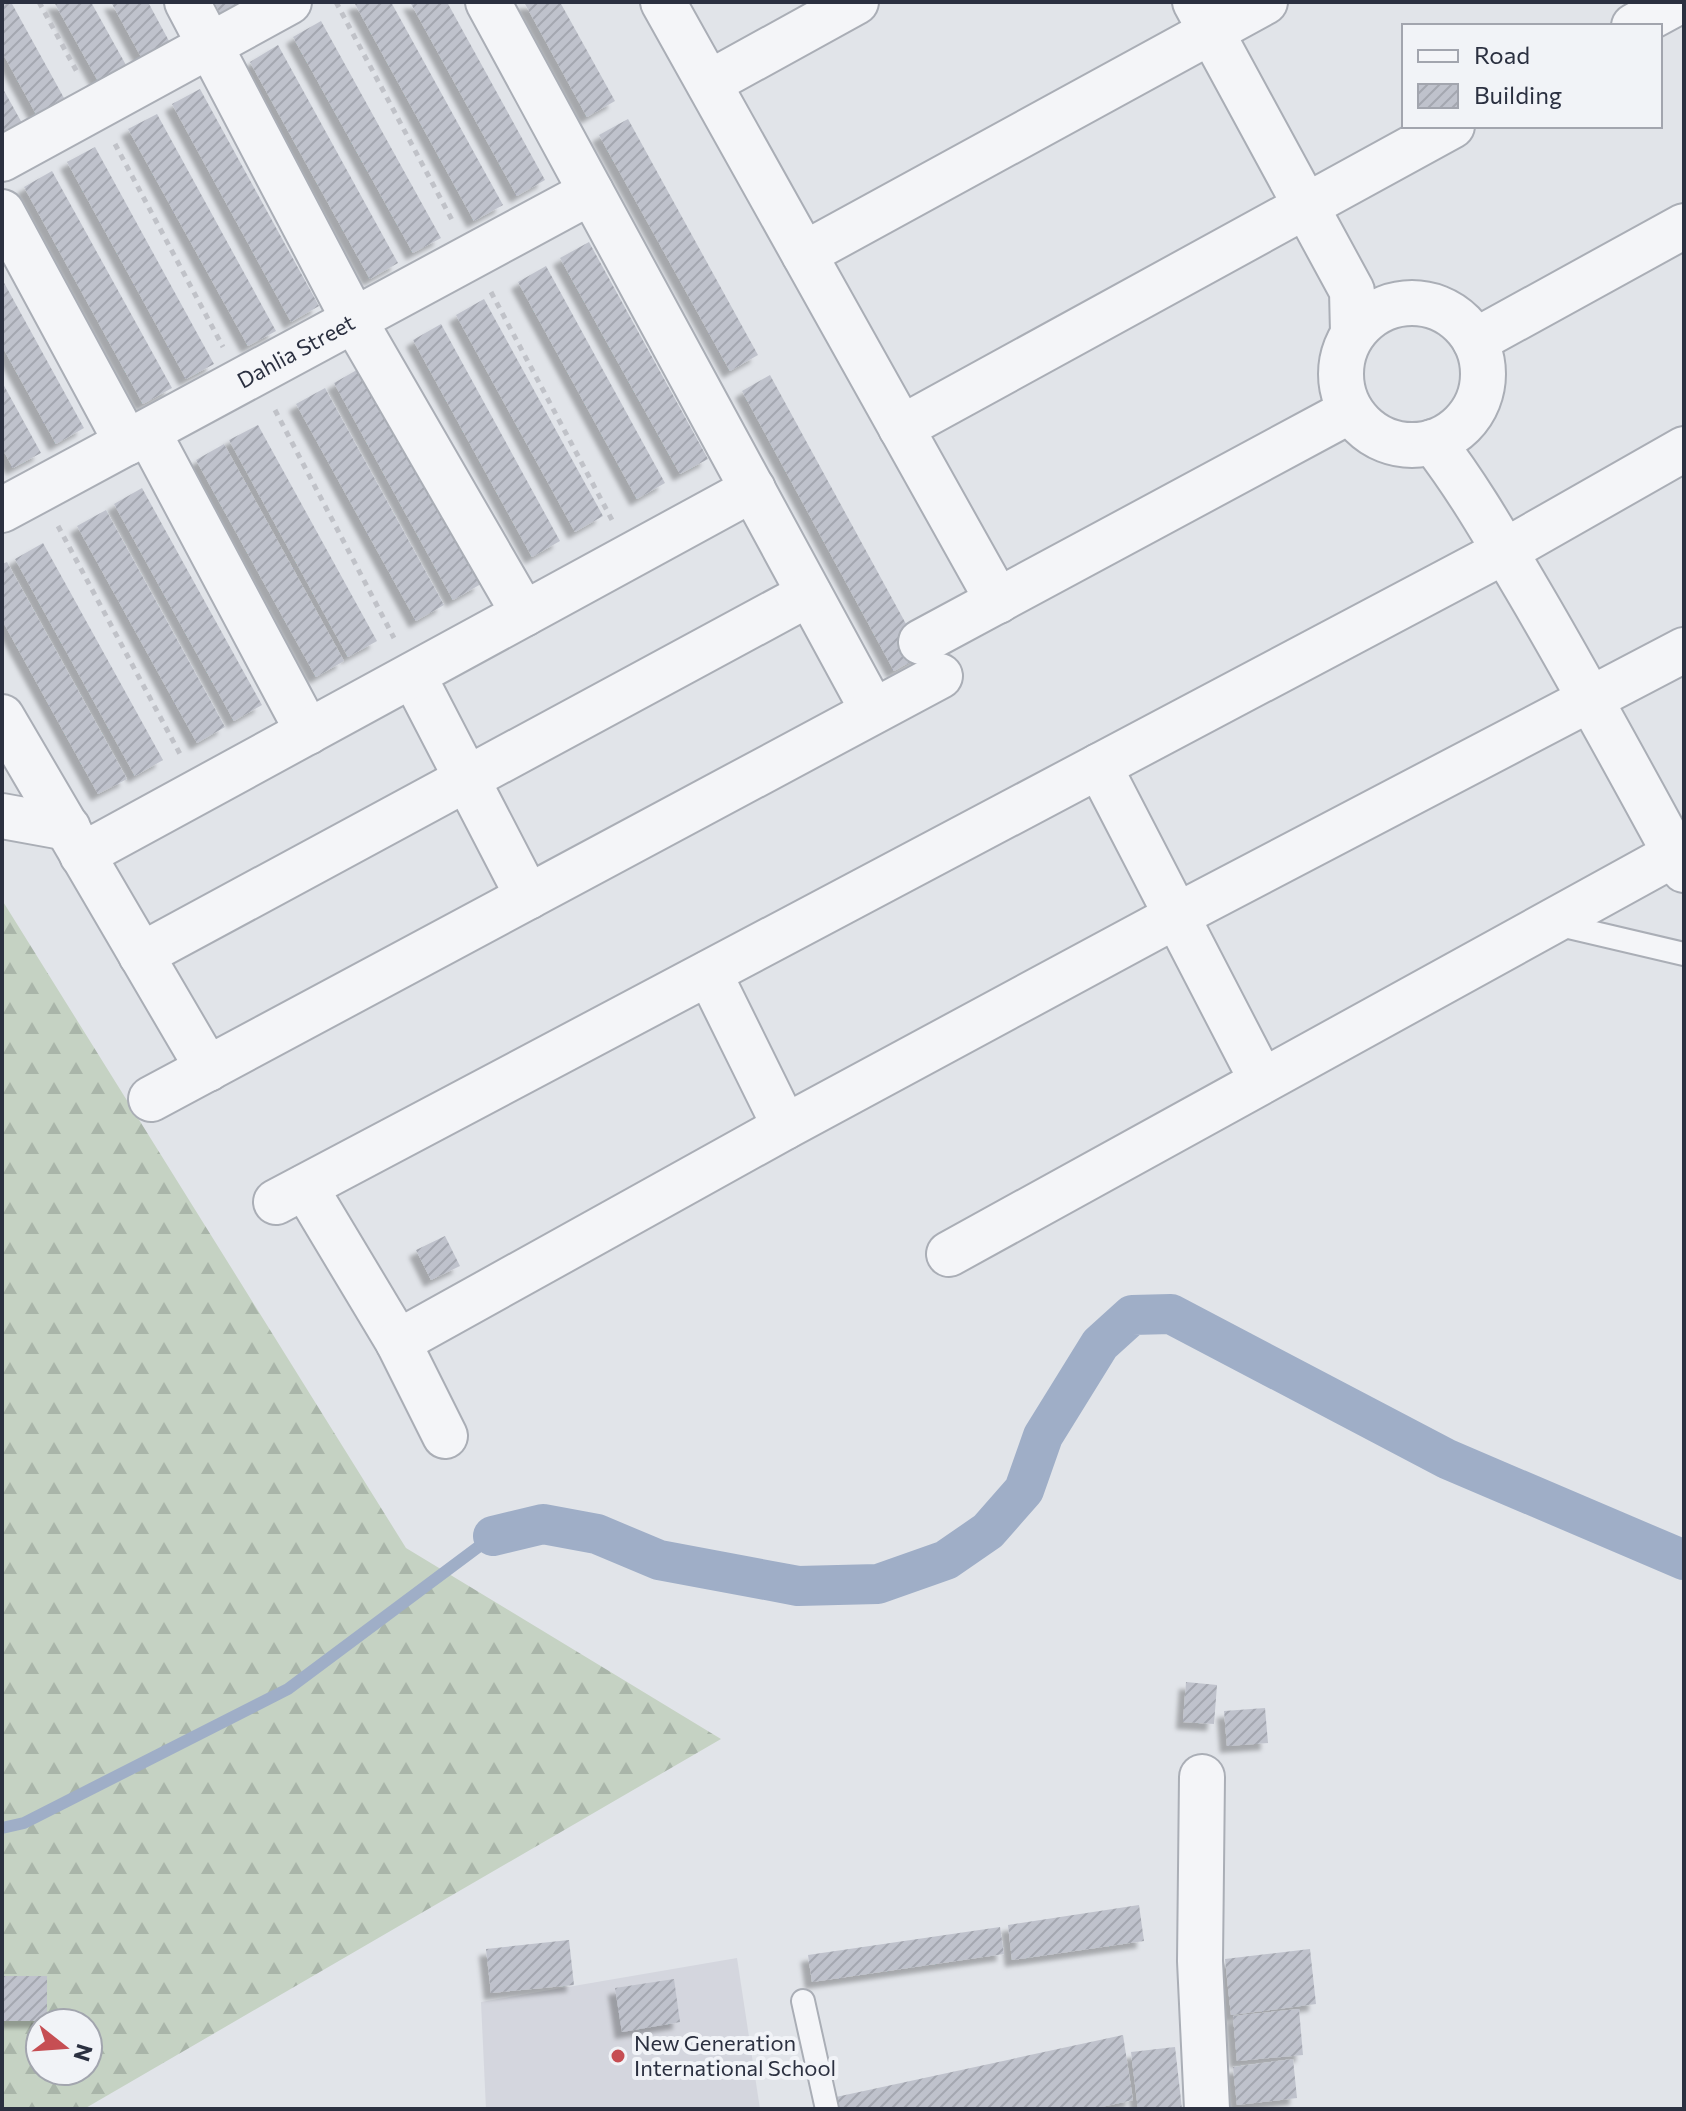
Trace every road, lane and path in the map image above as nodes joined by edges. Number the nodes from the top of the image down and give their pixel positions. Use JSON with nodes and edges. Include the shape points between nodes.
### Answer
{"nodes":[{"id":1,"x":39,"y":2,"type":"edge"},
{"id":2,"x":187,"y":2,"type":"edge"},
{"id":3,"x":289,"y":2,"type":"edge"},
{"id":4,"x":488,"y":2,"type":"edge"},
{"id":5,"x":663,"y":2,"type":"edge"},
{"id":6,"x":856,"y":2,"type":"edge"},
{"id":7,"x":1678,"y":2,"type":"edge"},
{"id":8,"x":1226,"y":11,"type":"edge"},
{"id":9,"x":1638,"y":24,"type":"edge"},
{"id":10,"x":210,"y":46,"type":"junction"},
{"id":11,"x":709,"y":83,"type":"junction"},
{"id":12,"x":96,"y":108,"type":"junction"},
{"id":13,"x":1448,"y":128,"type":"edge"},
{"id":14,"x":2,"y":159,"type":"edge"},
{"id":15,"x":591,"y":192,"type":"junction"},
{"id":16,"x":1318,"y":200,"type":"junction"},
{"id":17,"x":2,"y":212,"type":"edge"},
{"id":18,"x":1684,"y":226,"type":"edge"},
{"id":19,"x":804,"y":254,"type":"junction"},
{"id":20,"x":1410,"y":302,"type":"junction"},
{"id":21,"x":354,"y":320,"type":"junction"},
{"id":22,"x":1353,"y":333,"type":"junction"},
{"id":23,"x":1475,"y":341,"type":"junction"},
{"id":24,"x":249,"y":377,"type":"junction"},
{"id":25,"x":1350,"y":411,"type":"junction"},
{"id":26,"x":901,"y":428,"type":"junction"},
{"id":27,"x":1449,"y":432,"type":"junction"},
{"id":28,"x":137,"y":437,"type":"junction"},
{"id":29,"x":1684,"y":449,"type":"edge"},
{"id":30,"x":753,"y":489,"type":"junction"},
{"id":31,"x":21,"y":500,"type":"edge"},
{"id":32,"x":1505,"y":551,"type":"junction"},
{"id":33,"x":809,"y":594,"type":"junction"},
{"id":34,"x":998,"y":601,"type":"junction"},
{"id":35,"x":524,"y":614,"type":"junction"},
{"id":36,"x":1684,"y":650,"type":"edge"},
{"id":37,"x":413,"y":675,"type":"junction"},
{"id":38,"x":1592,"y":699,"type":"junction"},
{"id":39,"x":873,"y":711,"type":"junction"},
{"id":40,"x":2,"y":717,"type":"edge"},
{"id":41,"x":308,"y":732,"type":"junction"},
{"id":42,"x":1099,"y":766,"type":"junction"},
{"id":43,"x":468,"y":780,"type":"junction"},
{"id":44,"x":200,"y":791,"type":"junction"},
{"id":45,"x":2,"y":816,"type":"edge"},
{"id":46,"x":75,"y":841,"type":"junction"},
{"id":47,"x":1681,"y":858,"type":"edge"},
{"id":48,"x":528,"y":897,"type":"junction"},
{"id":49,"x":1176,"y":916,"type":"junction"},
{"id":50,"x":1551,"y":922,"type":"junction"},
{"id":51,"x":1684,"y":954,"type":"edge"},
{"id":52,"x":141,"y":955,"type":"junction"},
{"id":53,"x":709,"y":973,"type":"junction"},
{"id":54,"x":208,"y":1069,"type":"junction"},
{"id":55,"x":1262,"y":1081,"type":"junction"},
{"id":56,"x":151,"y":1099,"type":"dead end"},
{"id":57,"x":785,"y":1127,"type":"junction"},
{"id":58,"x":949,"y":1254,"type":"dead end"},
{"id":59,"x":398,"y":1342,"type":"junction"},
{"id":60,"x":445,"y":1436,"type":"dead end"},
{"id":61,"x":1202,"y":1777,"type":"dead end"},
{"id":62,"x":803,"y":2001,"type":"dead end"},
{"id":63,"x":827,"y":2109,"type":"edge"},
{"id":64,"x":1207,"y":2109,"type":"edge"}],
"edges":[{"from":1,"to":12,"type":"path"},
{"from":2,"to":10,"type":"street"},
{"from":3,"to":10,"type":"street"},
{"from":4,"to":15,"type":"street"},
{"from":5,"to":11,"type":"street"},
{"from":6,"to":11,"type":"street"},
{"from":7,"to":9,"type":"street"},
{"from":8,"to":16,"type":"street"},
{"from":8,"to":19,"type":"street"},
{"from":10,"to":12,"type":"street"},
{"from":10,"to":21,"type":"street"},
{"from":11,"to":19,"type":"street"},
{"from":12,"to":14,"type":"street"},
{"from":12,"to":24,"type":"path"},
{"from":13,"to":16,"type":"street"},
{"from":15,"to":21,"type":"street","name":"Dahlia Street"},
{"from":15,"to":30,"type":"street"},
{"from":16,"to":20,"type":"street","via":[[1377,279]]},
{"from":16,"to":22,"type":"street","via":[[1352,291]]},
{"from":16,"to":26,"type":"street"},
{"from":17,"to":28,"type":"street"},
{"from":18,"to":23,"type":"street"},
{"from":19,"to":26,"type":"street"},
{"from":20,"to":22,"type":"street","via":[[1378,310]]},
{"from":20,"to":23,"type":"street","via":[[1448,312]]},
{"from":21,"to":24,"type":"street","name":"Dahlia Street"},
{"from":21,"to":35,"type":"street"},
{"from":22,"to":25,"type":"street","via":[[1340,371]]},
{"from":23,"to":27,"type":"street","via":[[1483,373],[1481,391],[1475,407]]},
{"from":24,"to":28,"type":"street","name":"Dahlia Street"},
{"from":24,"to":37,"type":"path"},
{"from":25,"to":27,"type":"street","via":[[1362,426],[1396,444],[1414,445]]},
{"from":25,"to":34,"type":"street"},
{"from":26,"to":34,"type":"street"},
{"from":27,"to":32,"type":"street","via":[[1469,458]]},
{"from":28,"to":31,"type":"street","name":"Dahlia Street"},
{"from":28,"to":41,"type":"street"},
{"from":29,"to":32,"type":"street"},
{"from":30,"to":33,"type":"street"},
{"from":30,"to":35,"type":"street"},
{"from":31,"to":44,"type":"path"},
{"from":32,"to":38,"type":"street"},
{"from":32,"to":42,"type":"street"},
{"from":33,"to":39,"type":"street"},
{"from":33,"to":43,"type":"street"},
{"from":34,"to":39,"type":"street"},
{"from":35,"to":37,"type":"street"},
{"from":36,"to":38,"type":"street"},
{"from":37,"to":41,"type":"street"},
{"from":37,"to":43,"type":"street"},
{"from":38,"to":47,"type":"street"},
{"from":38,"to":49,"type":"street"},
{"from":39,"to":48,"type":"street"},
{"from":40,"to":46,"type":"street"},
{"from":41,"to":44,"type":"street"},
{"from":42,"to":49,"type":"street"},
{"from":42,"to":53,"type":"street"},
{"from":43,"to":48,"type":"street"},
{"from":43,"to":52,"type":"street"},
{"from":44,"to":46,"type":"street"},
{"from":45,"to":46,"type":"street"},
{"from":46,"to":52,"type":"street"},
{"from":47,"to":50,"type":"street"},
{"from":48,"to":54,"type":"street"},
{"from":49,"to":55,"type":"street"},
{"from":49,"to":57,"type":"street"},
{"from":50,"to":51,"type":"lane"},
{"from":50,"to":55,"type":"street"},
{"from":52,"to":54,"type":"street"},
{"from":53,"to":57,"type":"street"},
{"from":53,"to":59,"type":"street","via":[[291,1194]]},
{"from":54,"to":56,"type":"street"},
{"from":55,"to":58,"type":"street"},
{"from":57,"to":59,"type":"street"},
{"from":59,"to":60,"type":"street"},
{"from":61,"to":64,"type":"street","via":[[1200,1961]]},
{"from":62,"to":63,"type":"lane"}]}
